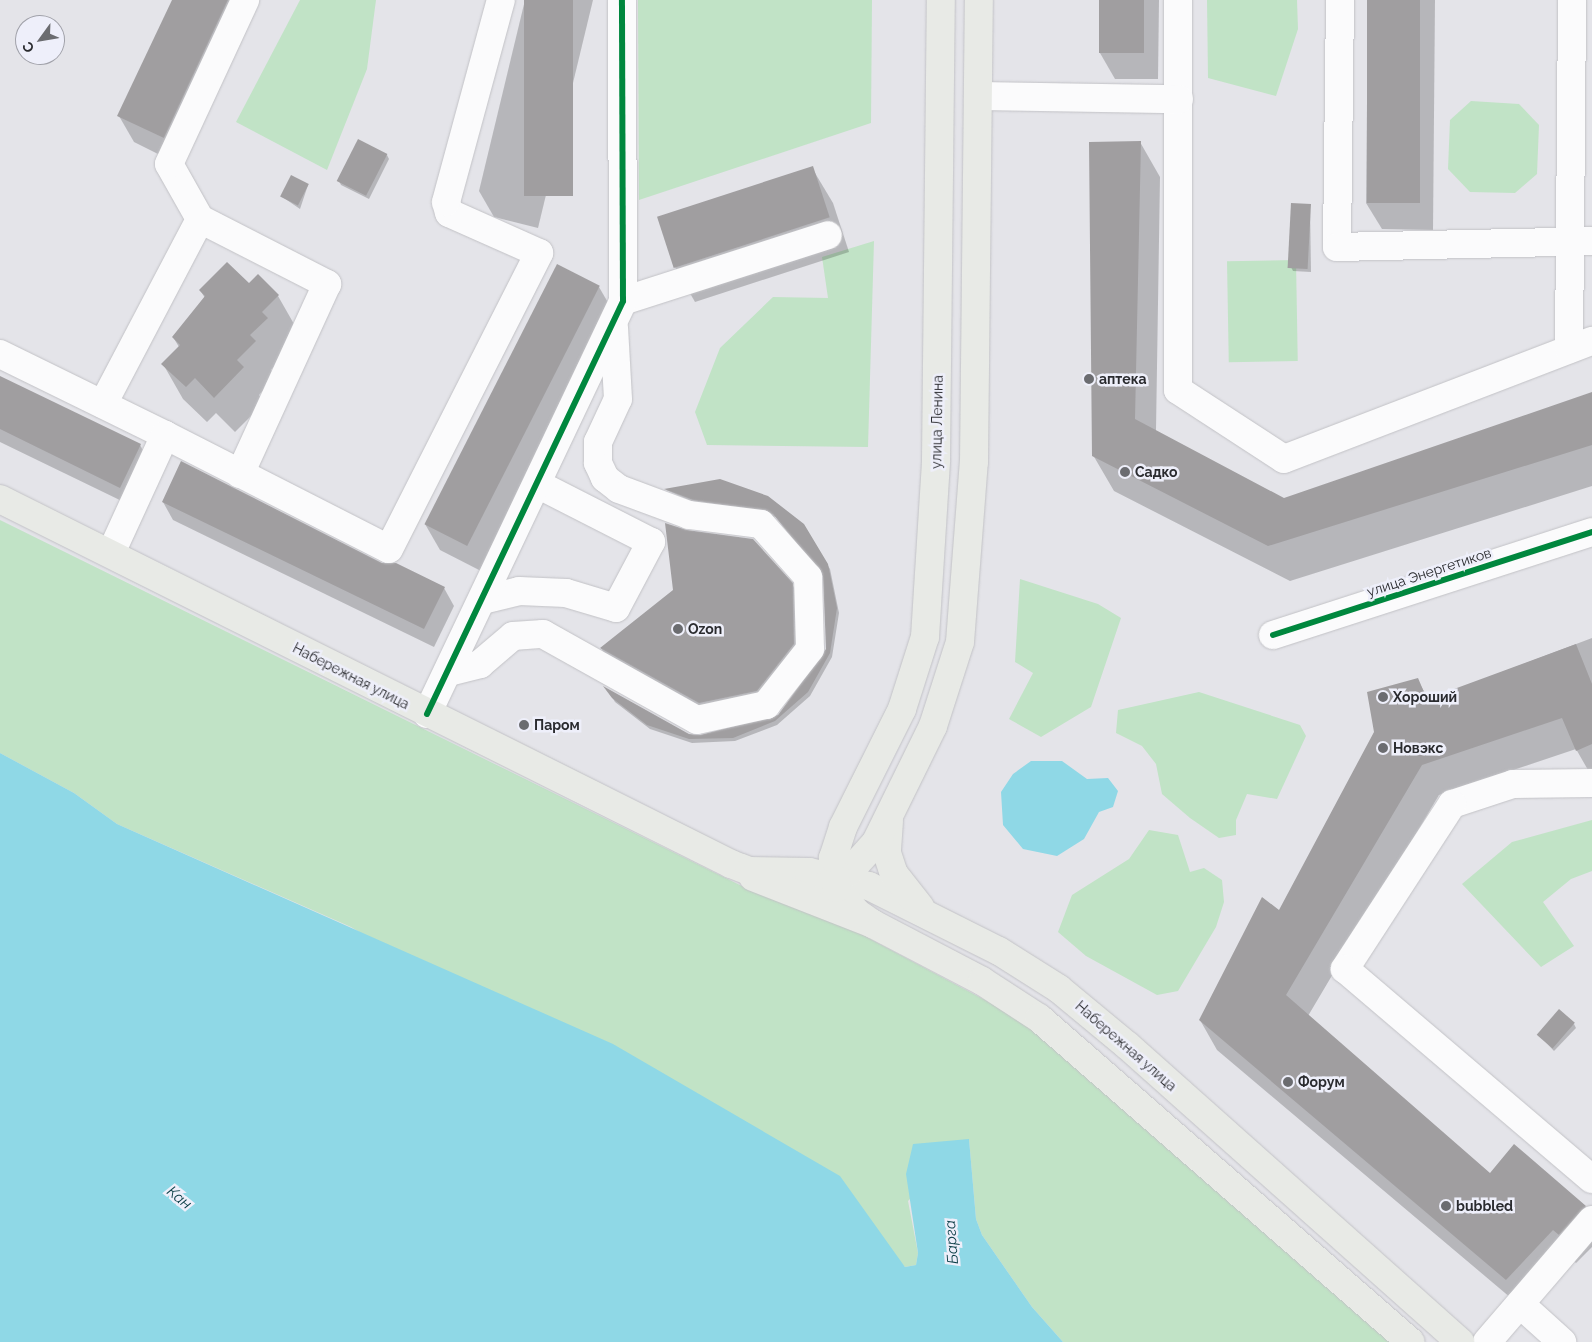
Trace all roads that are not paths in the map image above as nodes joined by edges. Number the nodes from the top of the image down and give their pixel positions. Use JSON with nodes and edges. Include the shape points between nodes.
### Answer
{"nodes":[{"id":1,"x":245,"y":0,"type":"edge"},
{"id":2,"x":500,"y":0,"type":"edge"},
{"id":3,"x":622,"y":0,"type":"edge"},
{"id":4,"x":941,"y":0,"type":"edge"},
{"id":5,"x":979,"y":0,"type":"edge"},
{"id":6,"x":1178,"y":0,"type":"edge"},
{"id":7,"x":1340,"y":0,"type":"edge"},
{"id":8,"x":1572,"y":0,"type":"edge"},
{"id":9,"x":978,"y":96,"type":"junction"},
{"id":10,"x":1179,"y":99,"type":"junction"},
{"id":11,"x":200,"y":220,"type":"junction"},
{"id":12,"x":828,"y":235,"type":"dead end"},
{"id":13,"x":1580,"y":241,"type":"edge"},
{"id":14,"x":623,"y":301,"type":"junction"},
{"id":15,"x":614,"y":328,"type":"junction"},
{"id":16,"x":1581,"y":345,"type":"edge"},
{"id":17,"x":0,"y":354,"type":"edge"},
{"id":18,"x":103,"y":404,"type":"junction"},
{"id":19,"x":165,"y":435,"type":"junction"},
{"id":20,"x":240,"y":474,"type":"junction"},
{"id":21,"x":538,"y":485,"type":"junction"},
{"id":22,"x":0,"y":499,"type":"edge"},
{"id":23,"x":1592,"y":532,"type":"edge"},
{"id":24,"x":111,"y":554,"type":"junction"},
{"id":25,"x":484,"y":600,"type":"junction"},
{"id":26,"x":1273,"y":635,"type":"dead end"},
{"id":27,"x":449,"y":672,"type":"junction"},
{"id":28,"x":426,"y":714,"type":"junction"},
{"id":29,"x":1592,"y":783,"type":"edge"},
{"id":30,"x":893,"y":805,"type":"junction"},
{"id":31,"x":843,"y":827,"type":"junction"},
{"id":32,"x":836,"y":877,"type":"junction"},
{"id":33,"x":772,"y":879,"type":"junction"},
{"id":34,"x":926,"y":913,"type":"junction"},
{"id":35,"x":873,"y":924,"type":"junction"},
{"id":36,"x":1592,"y":1179,"type":"edge"},
{"id":37,"x":1592,"y":1220,"type":"edge"},
{"id":38,"x":1520,"y":1304,"type":"junction"},
{"id":39,"x":1410,"y":1342,"type":"edge"},
{"id":40,"x":1460,"y":1342,"type":"edge"},
{"id":41,"x":1487,"y":1342,"type":"edge"},
{"id":42,"x":1562,"y":1342,"type":"edge"}],
"edges":[{"from":1,"to":11,"type":"street","via":[[169,164]]},
{"from":2,"to":20,"type":"street","via":[[446,202],[449,213],[539,253],[389,549]]},
{"from":3,"to":14,"type":"street"},
{"from":4,"to":31,"type":"main road","name":"улица Ленина","via":[[936,460],[928,612],[913,683]]},
{"from":5,"to":9,"type":"main road"},
{"from":6,"to":10,"type":"street"},
{"from":7,"to":13,"type":"street","via":[[1337,247]]},
{"from":8,"to":13,"type":"street"},
{"from":9,"to":10,"type":"street"},
{"from":9,"to":30,"type":"main road","via":[[974,462],[961,634],[946,696]]},
{"from":10,"to":16,"type":"street","via":[[1178,390],[1284,459]]},
{"from":11,"to":18,"type":"street"},
{"from":11,"to":20,"type":"street","via":[[327,284]]},
{"from":12,"to":14,"type":"street"},
{"from":13,"to":16,"type":"street"},
{"from":14,"to":15,"type":"street"},
{"from":15,"to":21,"type":"street"},
{"from":15,"to":27,"type":"street","via":[[618,399],[598,442],[598,463],[605,478],[618,489],[689,515],[761,524],[808,577],[810,649],[766,705],[697,720],[543,634],[513,636],[480,664]]},
{"from":17,"to":18,"type":"street"},
{"from":18,"to":19,"type":"street"},
{"from":19,"to":20,"type":"street"},
{"from":19,"to":24,"type":"street"},
{"from":21,"to":25,"type":"street"},
{"from":21,"to":25,"type":"street","via":[[651,542],[616,608],[566,593],[519,591]]},
{"from":22,"to":24,"type":"main road","name":"Набережная улица"},
{"from":23,"to":26,"type":"street","name":"улица Энергетиков"},
{"from":24,"to":28,"type":"main road","name":"Набережная улица"},
{"from":25,"to":27,"type":"street"},
{"from":27,"to":28,"type":"street"},
{"from":28,"to":33,"type":"main road","name":"Набережная улица","via":[[730,864]]},
{"from":29,"to":36,"type":"street","via":[[1513,784],[1452,804],[1345,969]]},
{"from":30,"to":32,"type":"main road","via":[[870,849]]},
{"from":30,"to":34,"type":"main road","via":[[887,853],[894,874]]},
{"from":31,"to":32,"type":"main road","name":"улица Ленина","via":[[834,858]]},
{"from":31,"to":33,"type":"main road","name":"улица Ленина","via":[[820,854]]},
{"from":32,"to":33,"type":"main road","name":"Набережная улица"},
{"from":32,"to":34,"type":"main road","name":"Набережная улица"},
{"from":32,"to":35,"type":"main road","via":[[846,902]]},
{"from":33,"to":35,"type":"main road","name":"Набережная улица"},
{"from":34,"to":40,"type":"main road","name":"Набережная улица","via":[[999,951],[1059,989]]},
{"from":35,"to":39,"type":"main road","name":"Набережная улица","via":[[982,981],[1039,1018]]},
{"from":37,"to":38,"type":"street"},
{"from":38,"to":41,"type":"street"},
{"from":38,"to":42,"type":"street"}]}
